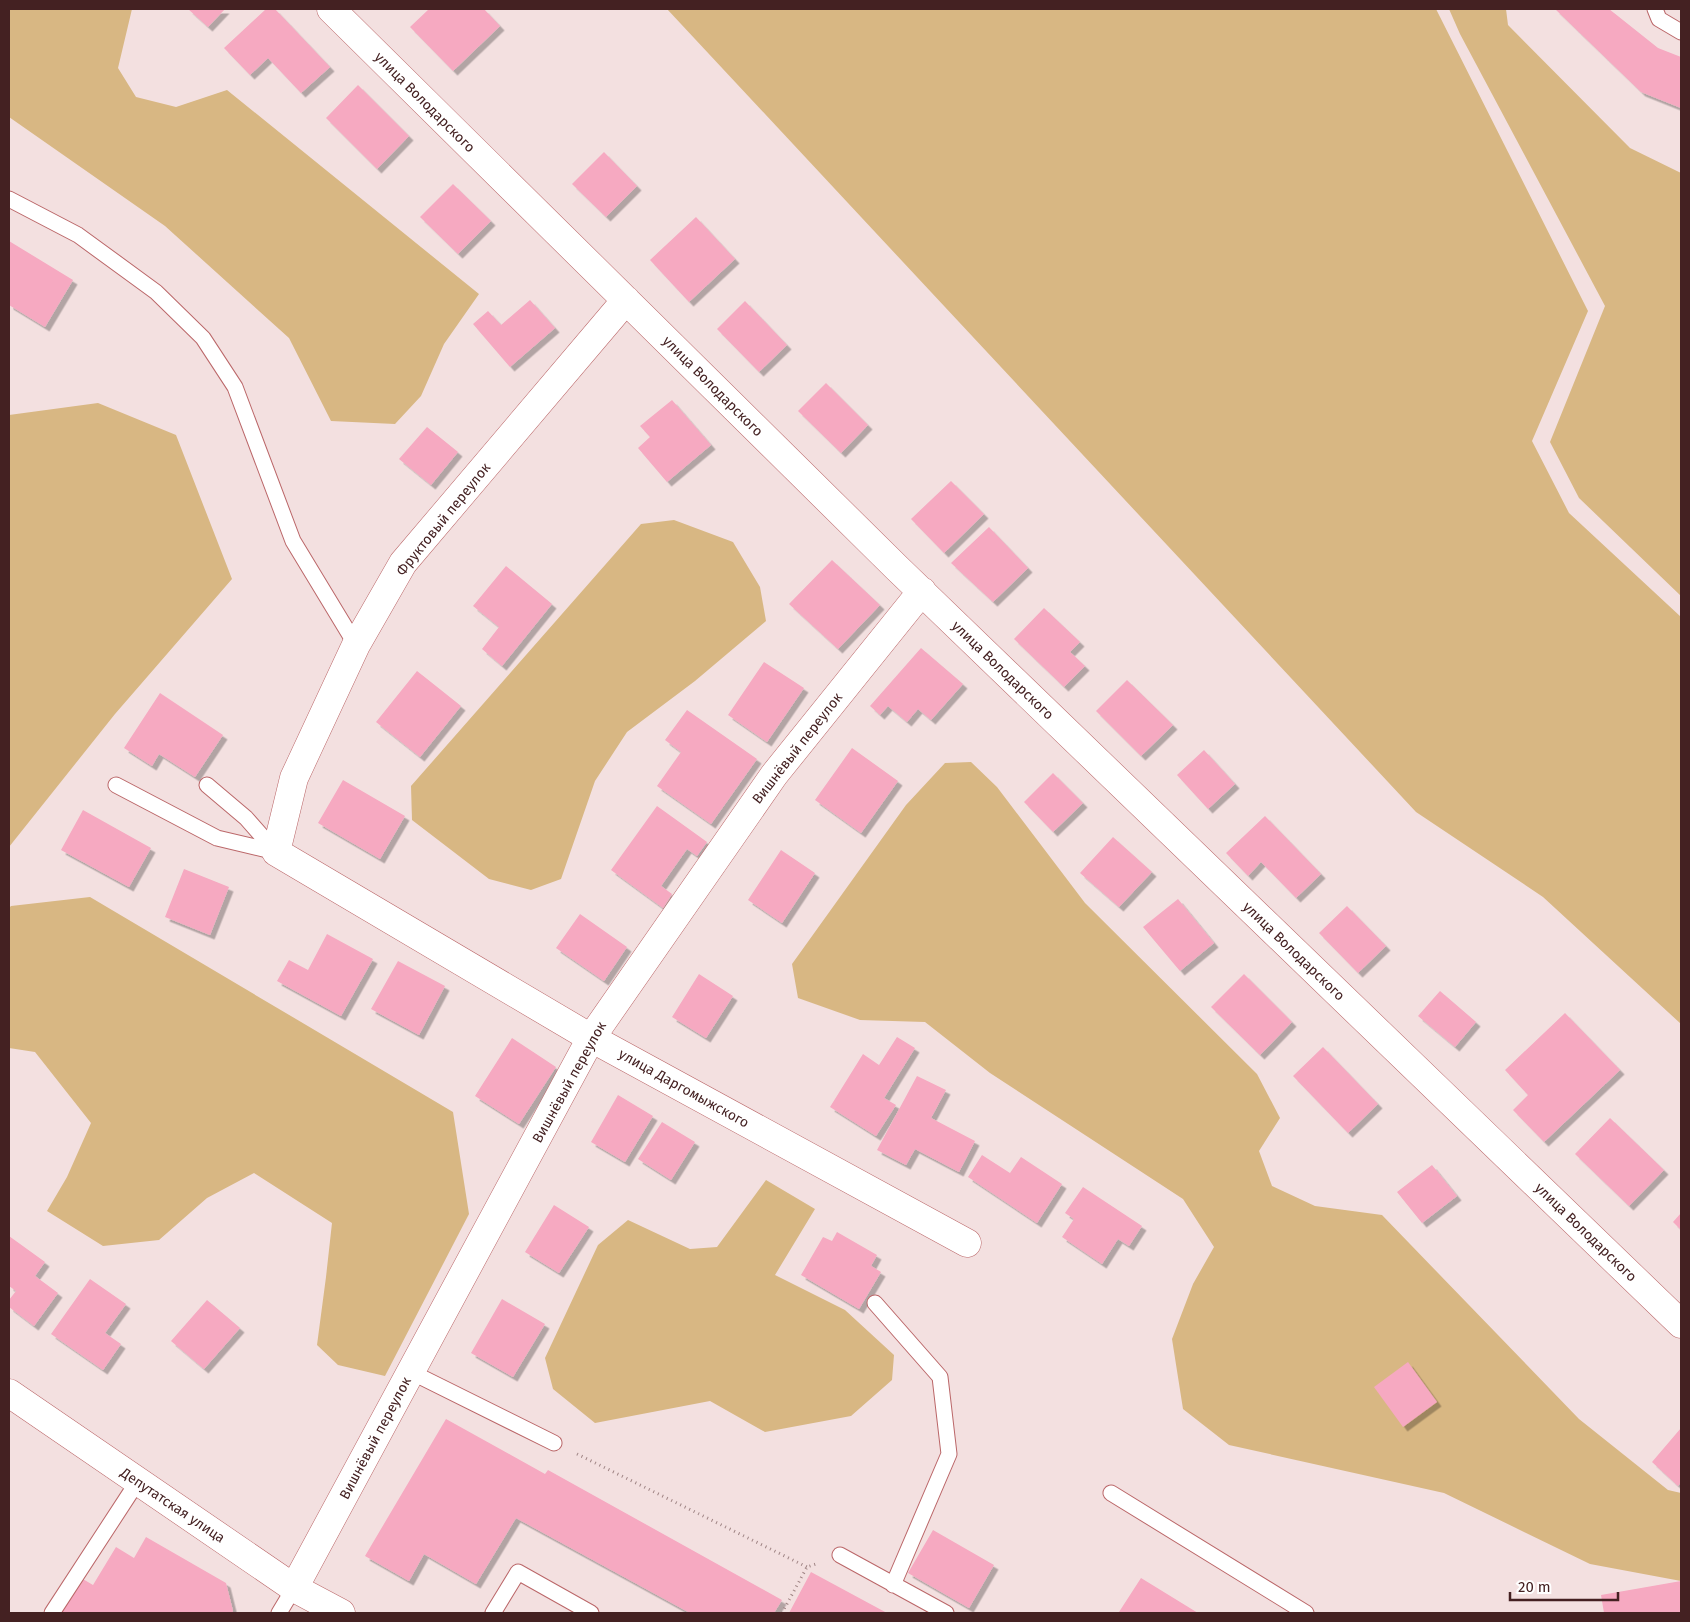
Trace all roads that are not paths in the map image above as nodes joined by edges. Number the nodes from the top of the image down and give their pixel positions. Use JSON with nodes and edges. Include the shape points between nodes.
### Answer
{"nodes":[{"id":1,"x":331,"y":9,"type":"edge"},
{"id":2,"x":1655,"y":9,"type":"edge"},
{"id":3,"x":1681,"y":32,"type":"edge"},
{"id":4,"x":9,"y":199,"type":"edge"},
{"id":5,"x":626,"y":300,"type":"junction"},
{"id":6,"x":922,"y":591,"type":"junction"},
{"id":7,"x":356,"y":645,"type":"junction"},
{"id":8,"x":116,"y":785,"type":"dead end"},
{"id":9,"x":207,"y":785,"type":"dead end"},
{"id":10,"x":276,"y":852,"type":"junction"},
{"id":11,"x":591,"y":1038,"type":"junction"},
{"id":12,"x":967,"y":1242,"type":"dead end"},
{"id":13,"x":875,"y":1303,"type":"dead end"},
{"id":14,"x":1681,"y":1324,"type":"edge"},
{"id":15,"x":411,"y":1372,"type":"junction"},
{"id":16,"x":9,"y":1393,"type":"edge"},
{"id":17,"x":554,"y":1443,"type":"road end"},
{"id":18,"x":138,"y":1481,"type":"junction"},
{"id":19,"x":1111,"y":1493,"type":"dead end"},
{"id":20,"x":840,"y":1555,"type":"road end"},
{"id":21,"x":893,"y":1585,"type":"junction"},
{"id":22,"x":294,"y":1588,"type":"junction"},
{"id":23,"x":52,"y":1613,"type":"edge"},
{"id":24,"x":279,"y":1613,"type":"edge"},
{"id":25,"x":341,"y":1613,"type":"edge"},
{"id":26,"x":493,"y":1613,"type":"edge"},
{"id":27,"x":591,"y":1613,"type":"edge"},
{"id":28,"x":946,"y":1613,"type":"edge"},
{"id":29,"x":1306,"y":1613,"type":"edge"}],
"edges":[{"from":1,"to":5,"type":"street","name":"улица Володарского"},
{"from":2,"to":3,"type":"lane","via":[[1660,19]]},
{"from":4,"to":7,"type":"lane","via":[[78,235],[156,292],[203,338],[235,387],[293,541]]},
{"from":5,"to":6,"type":"street","name":"улица Володарского"},
{"from":5,"to":7,"type":"street","name":"Фруктовый переулок","via":[[403,563]]},
{"from":6,"to":11,"type":"street","name":"Вишнёвый переулок","via":[[774,775]]},
{"from":6,"to":14,"type":"street","name":"улица Володарского"},
{"from":7,"to":10,"type":"street","name":"Фруктовый переулок","via":[[294,778]]},
{"from":8,"to":10,"type":"lane","via":[[217,838]]},
{"from":9,"to":10,"type":"lane","via":[[246,818]]},
{"from":10,"to":11,"type":"street","name":"улица Даргомыжского"},
{"from":11,"to":12,"type":"street","name":"улица Даргомыжского"},
{"from":11,"to":15,"type":"street","name":"Вишнёвый переулок"},
{"from":13,"to":21,"type":"lane","via":[[940,1377],[949,1454]]},
{"from":15,"to":17,"type":"lane"},
{"from":15,"to":22,"type":"street","name":"Вишнёвый переулок"},
{"from":16,"to":18,"type":"street","name":"Депутатская улица"},
{"from":18,"to":22,"type":"street","name":"Депутатская улица"},
{"from":18,"to":23,"type":"lane"},
{"from":19,"to":29,"type":"lane"},
{"from":20,"to":21,"type":"lane"},
{"from":21,"to":28,"type":"lane"},
{"from":22,"to":24,"type":"lane"},
{"from":22,"to":25,"type":"street","name":"Депутатская улица"},
{"from":26,"to":27,"type":"lane","via":[[518,1572]]}]}
